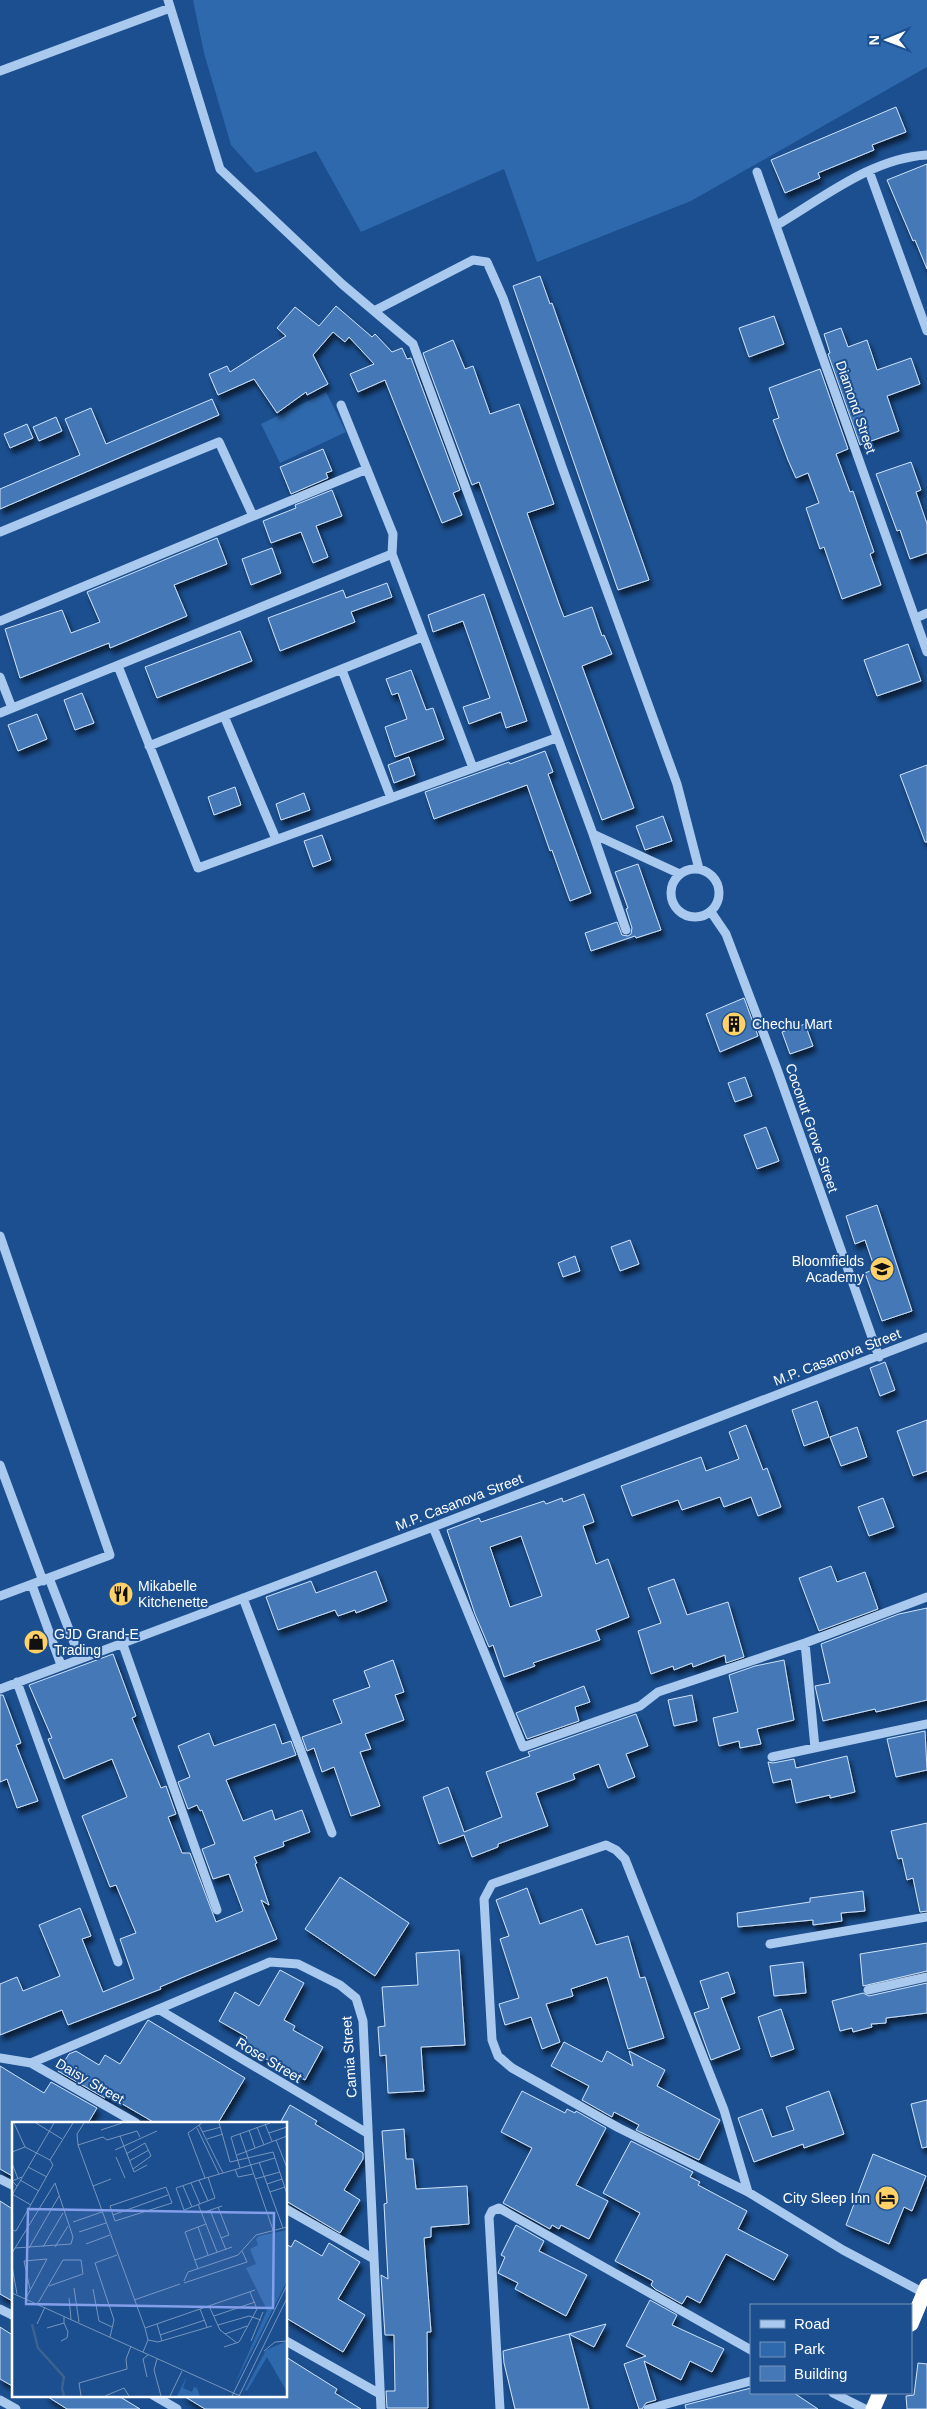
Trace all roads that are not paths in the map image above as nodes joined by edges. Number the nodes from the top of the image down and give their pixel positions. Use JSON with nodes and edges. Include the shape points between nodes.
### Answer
{"nodes":[{"id":1,"x":169,"y":4,"type":"edge"},
{"id":2,"x":0,"y":71,"type":"edge"},
{"id":3,"x":927,"y":155,"type":"edge"},
{"id":4,"x":869,"y":171,"type":"junction"},
{"id":5,"x":757,"y":172,"type":"dead end"},
{"id":6,"x":777,"y":225,"type":"junction"},
{"id":7,"x":374,"y":311,"type":"junction"},
{"id":8,"x":927,"y":331,"type":"edge"},
{"id":9,"x":341,"y":405,"type":"dead end"},
{"id":10,"x":367,"y":469,"type":"junction"},
{"id":11,"x":253,"y":516,"type":"junction"},
{"id":12,"x":0,"y":532,"type":"edge"},
{"id":13,"x":392,"y":554,"type":"junction"},
{"id":14,"x":927,"y":613,"type":"edge"},
{"id":15,"x":916,"y":618,"type":"junction"},
{"id":16,"x":0,"y":621,"type":"edge"},
{"id":17,"x":422,"y":637,"type":"junction"},
{"id":18,"x":927,"y":652,"type":"edge"},
{"id":19,"x":118,"y":666,"type":"junction"},
{"id":20,"x":342,"y":670,"type":"junction"},
{"id":21,"x":0,"y":677,"type":"edge"},
{"id":22,"x":12,"y":708,"type":"junction"},
{"id":23,"x":0,"y":713,"type":"edge"},
{"id":24,"x":224,"y":716,"type":"junction"},
{"id":25,"x":556,"y":738,"type":"junction"},
{"id":26,"x":149,"y":746,"type":"junction"},
{"id":27,"x":473,"y":768,"type":"junction"},
{"id":28,"x":391,"y":798,"type":"junction"},
{"id":29,"x":593,"y":834,"type":"junction"},
{"id":30,"x":276,"y":839,"type":"junction"},
{"id":31,"x":699,"y":869,"type":"junction"},
{"id":32,"x":680,"y":874,"type":"junction"},
{"id":33,"x":711,"y":912,"type":"junction"},
{"id":34,"x":626,"y":930,"type":"dead end"},
{"id":35,"x":0,"y":1236,"type":"edge"},
{"id":36,"x":927,"y":1337,"type":"edge"},
{"id":37,"x":878,"y":1357,"type":"junction"},
{"id":38,"x":0,"y":1464,"type":"edge"},
{"id":39,"x":433,"y":1527,"type":"junction"},
{"id":40,"x":46,"y":1579,"type":"junction"},
{"id":41,"x":32,"y":1585,"type":"junction"},
{"id":42,"x":0,"y":1596,"type":"edge"},
{"id":43,"x":927,"y":1597,"type":"edge"},
{"id":44,"x":243,"y":1598,"type":"junction"},
{"id":45,"x":122,"y":1642,"type":"junction"},
{"id":46,"x":805,"y":1643,"type":"junction"},
{"id":47,"x":80,"y":1658,"type":"junction"},
{"id":48,"x":61,"y":1665,"type":"junction"},
{"id":49,"x":17,"y":1682,"type":"junction"},
{"id":50,"x":0,"y":1689,"type":"edge"},
{"id":51,"x":927,"y":1724,"type":"edge"},
{"id":52,"x":815,"y":1748,"type":"junction"},
{"id":53,"x":772,"y":1757,"type":"dead end"},
{"id":54,"x":332,"y":1833,"type":"dead end"},
{"id":55,"x":217,"y":1910,"type":"dead end"},
{"id":56,"x":927,"y":1917,"type":"edge"},
{"id":57,"x":770,"y":1944,"type":"dead end"},
{"id":58,"x":118,"y":1962,"type":"dead end"},
{"id":59,"x":927,"y":1977,"type":"edge"},
{"id":60,"x":868,"y":1990,"type":"dead end"},
{"id":61,"x":158,"y":2009,"type":"junction"},
{"id":62,"x":0,"y":2058,"type":"edge"},
{"id":63,"x":31,"y":2063,"type":"junction"},
{"id":64,"x":134,"y":2122,"type":"edge"},
{"id":65,"x":367,"y":2134,"type":"junction"},
{"id":66,"x":0,"y":2179,"type":"edge"},
{"id":67,"x":12,"y":2185,"type":"edge"},
{"id":68,"x":748,"y":2192,"type":"junction"},
{"id":69,"x":288,"y":2210,"type":"edge"},
{"id":70,"x":374,"y":2259,"type":"junction"},
{"id":71,"x":926,"y":2289,"type":"edge"},
{"id":72,"x":0,"y":2309,"type":"edge"},
{"id":73,"x":12,"y":2315,"type":"edge"},
{"id":74,"x":912,"y":2322,"type":"edge"},
{"id":75,"x":288,"y":2342,"type":"edge"},
{"id":76,"x":750,"y":2349,"type":"edge"},
{"id":77,"x":750,"y":2381,"type":"edge"},
{"id":78,"x":380,"y":2394,"type":"junction"},
{"id":79,"x":835,"y":2394,"type":"edge"},
{"id":80,"x":880,"y":2394,"type":"edge"},
{"id":81,"x":155,"y":2396,"type":"edge"},
{"id":82,"x":0,"y":2400,"type":"edge"},
{"id":83,"x":16,"y":2409,"type":"edge"},
{"id":84,"x":177,"y":2409,"type":"edge"},
{"id":85,"x":381,"y":2409,"type":"edge"},
{"id":86,"x":500,"y":2409,"type":"edge"},
{"id":87,"x":648,"y":2409,"type":"edge"},
{"id":88,"x":865,"y":2409,"type":"edge"},
{"id":89,"x":873,"y":2409,"type":"edge"}],
"edges":[{"from":1,"to":2,"type":"street"},
{"from":1,"to":7,"type":"street","via":[[220,169]]},
{"from":3,"to":4,"type":"street","via":[[908,156]]},
{"from":4,"to":6,"type":"street"},
{"from":4,"to":8,"type":"street"},
{"from":5,"to":6,"type":"street","name":"Diamond Street"},
{"from":6,"to":15,"type":"street","name":"Diamond Street"},
{"from":7,"to":25,"type":"street","via":[[413,344]]},
{"from":7,"to":31,"type":"street","via":[[473,260],[487,262],[503,298],[678,784]]},
{"from":9,"to":10,"type":"street"},
{"from":10,"to":11,"type":"street"},
{"from":10,"to":13,"type":"street","via":[[392,534]]},
{"from":11,"to":12,"type":"street","via":[[219,442]]},
{"from":11,"to":16,"type":"street"},
{"from":13,"to":17,"type":"street"},
{"from":13,"to":19,"type":"street"},
{"from":14,"to":15,"type":"street"},
{"from":15,"to":18,"type":"street","name":"Diamond Street"},
{"from":17,"to":20,"type":"street"},
{"from":17,"to":27,"type":"street"},
{"from":19,"to":22,"type":"street"},
{"from":19,"to":26,"type":"street"},
{"from":20,"to":24,"type":"street"},
{"from":20,"to":28,"type":"street"},
{"from":21,"to":22,"type":"street"},
{"from":22,"to":23,"type":"street"},
{"from":24,"to":26,"type":"street"},
{"from":24,"to":30,"type":"street"},
{"from":25,"to":27,"type":"street"},
{"from":25,"to":29,"type":"street"},
{"from":26,"to":30,"type":"street","via":[[198,868]]},
{"from":27,"to":28,"type":"street"},
{"from":28,"to":30,"type":"street"},
{"from":29,"to":32,"type":"street"},
{"from":29,"to":34,"type":"street"},
{"from":31,"to":32,"type":"street"},
{"from":31,"to":33,"type":"street","via":[[708,873],[718,887],[716,905]]},
{"from":32,"to":33,"type":"street","via":[[670,893],[680,913],[690,918]]},
{"from":33,"to":37,"type":"street","name":"Coconut Grove Street","via":[[726,934],[777,1069]]},
{"from":35,"to":40,"type":"street","via":[[110,1555]]},
{"from":36,"to":37,"type":"street","name":"M.P. Casanova Street"},
{"from":37,"to":39,"type":"street","name":"M.P. Casanova Street"},
{"from":38,"to":40,"type":"street"},
{"from":39,"to":44,"type":"street","name":"M.P. Casanova Street"},
{"from":39,"to":46,"type":"street","via":[[524,1747],[640,1706],[658,1692]]},
{"from":40,"to":41,"type":"street"},
{"from":40,"to":47,"type":"street"},
{"from":41,"to":42,"type":"street"},
{"from":41,"to":48,"type":"street"},
{"from":43,"to":46,"type":"street"},
{"from":44,"to":45,"type":"street","name":"M.P. Casanova Street"},
{"from":44,"to":54,"type":"street"},
{"from":45,"to":47,"type":"street","name":"M.P. Casanova Street"},
{"from":45,"to":55,"type":"street"},
{"from":46,"to":52,"type":"street"},
{"from":47,"to":48,"type":"street","name":"M.P. Casanova Street"},
{"from":48,"to":49,"type":"street","name":"M.P. Casanova Street"},
{"from":49,"to":50,"type":"street","name":"M.P. Casanova Street"},
{"from":49,"to":58,"type":"street"},
{"from":51,"to":52,"type":"street"},
{"from":52,"to":53,"type":"street"},
{"from":56,"to":57,"type":"street"},
{"from":59,"to":60,"type":"street"},
{"from":61,"to":63,"type":"street","name":"Camia Street"},
{"from":61,"to":65,"type":"street","name":"Rose Street"},
{"from":61,"to":65,"type":"street","name":"Camia Street","via":[[270,1962],[298,1964],[340,1984],[356,1998],[364,2021]]},
{"from":62,"to":63,"type":"street"},
{"from":63,"to":64,"type":"street","name":"Daisy Street"},
{"from":65,"to":70,"type":"street","name":"Camia Street"},
{"from":66,"to":67,"type":"street"},
{"from":68,"to":68,"type":"street","via":[[619,2128],[512,2068],[498,2056],[492,2040],[484,1899],[492,1884],[606,1845],[625,1859],[724,2110]]},
{"from":68,"to":71,"type":"street","via":[[843,2250]]},
{"from":69,"to":70,"type":"street"},
{"from":70,"to":78,"type":"street","name":"Camia Street"},
{"from":71,"to":74,"type":"highway"},
{"from":72,"to":73,"type":"street"},
{"from":75,"to":78,"type":"street"},
{"from":76,"to":86,"type":"street","via":[[498,2208],[489,2217]]},
{"from":77,"to":87,"type":"street"},
{"from":78,"to":85,"type":"street","name":"Camia Street"},
{"from":79,"to":88,"type":"street"},
{"from":80,"to":89,"type":"highway"},
{"from":81,"to":84,"type":"street"},
{"from":82,"to":83,"type":"street"}]}
